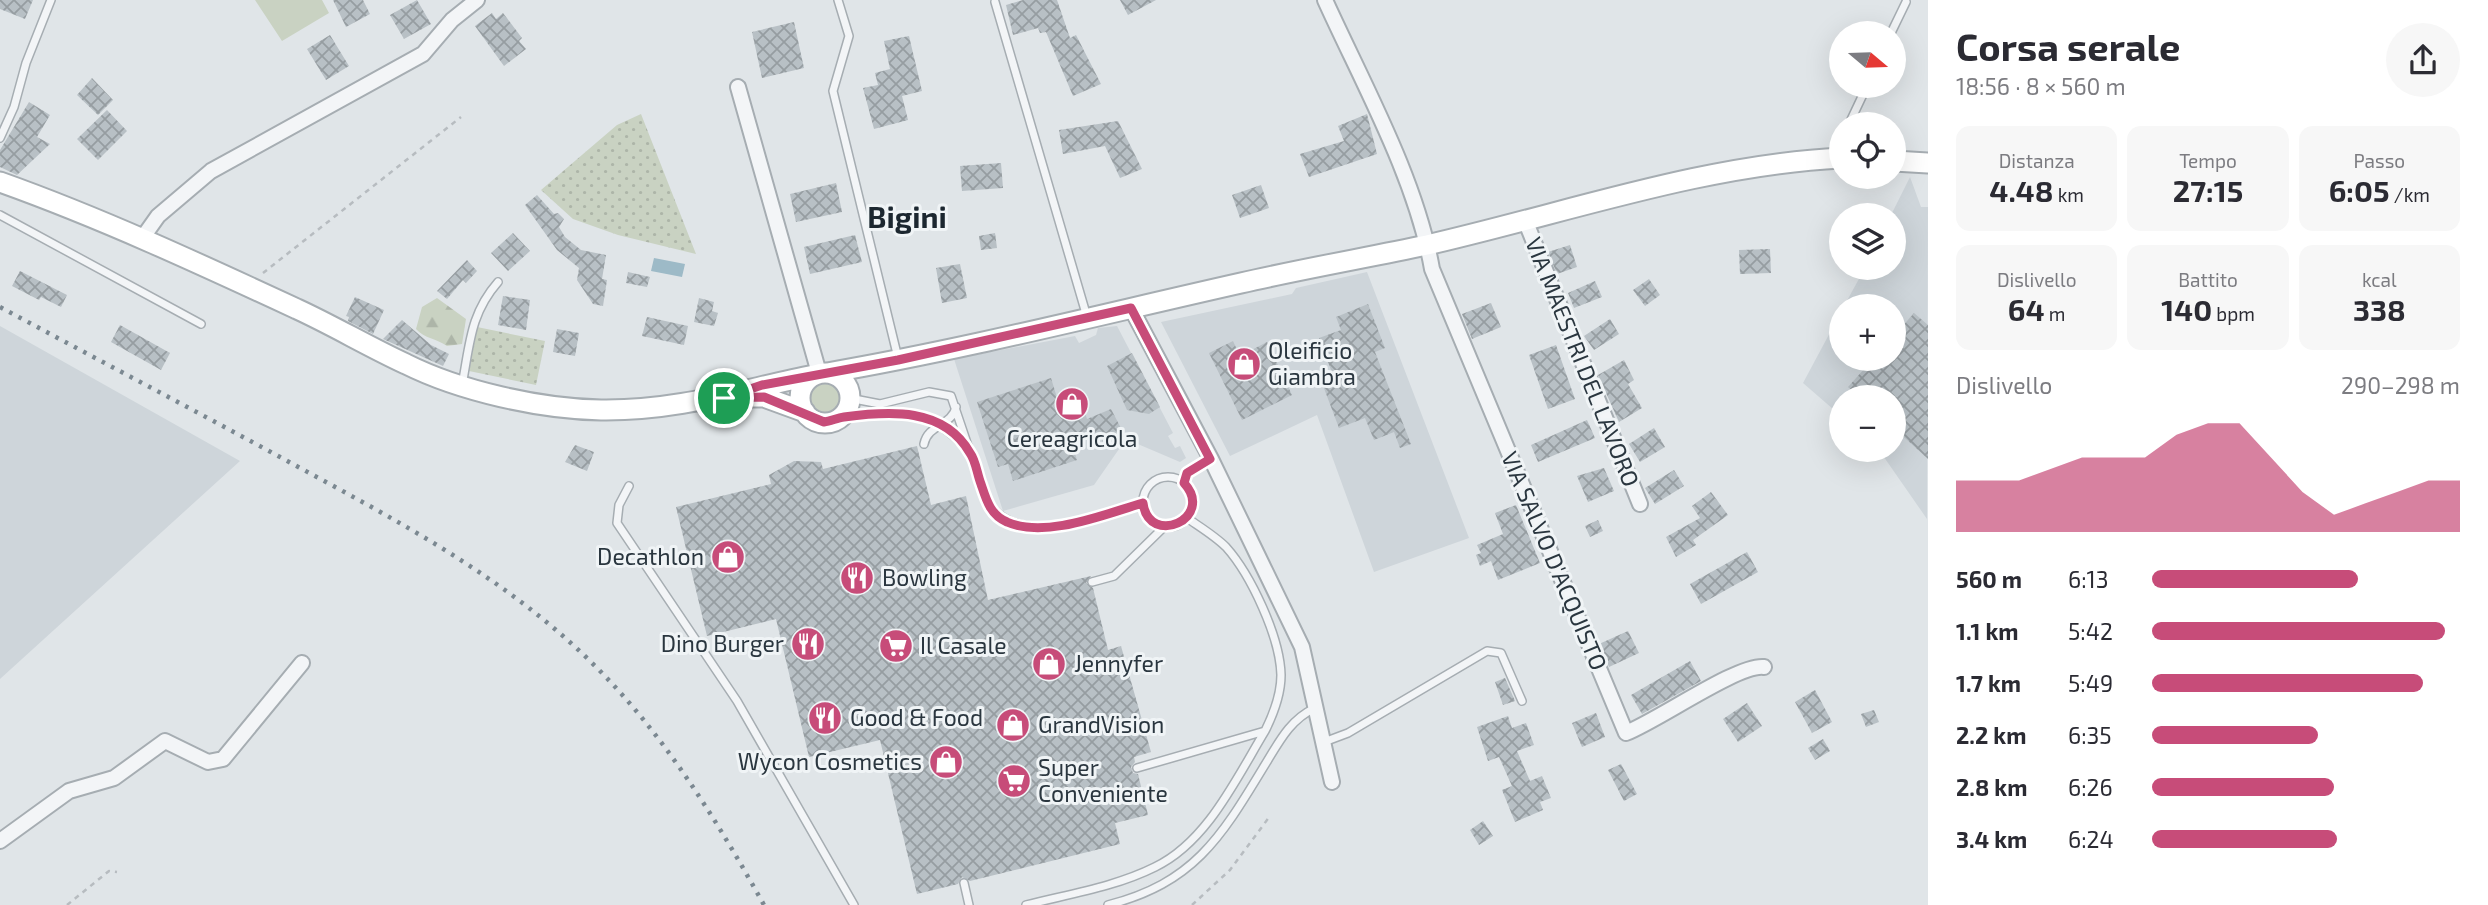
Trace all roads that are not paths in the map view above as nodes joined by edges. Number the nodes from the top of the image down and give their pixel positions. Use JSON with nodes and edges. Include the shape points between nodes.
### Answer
{"nodes":[{"id":1,"x":51,"y":0,"type":"edge"},
{"id":2,"x":477,"y":0,"type":"edge"},
{"id":3,"x":838,"y":0,"type":"edge"},
{"id":4,"x":1325,"y":0,"type":"edge"},
{"id":5,"x":995,"y":2,"type":"dead end"},
{"id":6,"x":1906,"y":2,"type":"dead end"},
{"id":7,"x":1897,"y":21,"type":"edge"},
{"id":8,"x":738,"y":87,"type":"dead end"},
{"id":9,"x":0,"y":138,"type":"edge"},
{"id":10,"x":1829,"y":159,"type":"edge"},
{"id":11,"x":1906,"y":162,"type":"edge"},
{"id":12,"x":1928,"y":163,"type":"edge"},
{"id":13,"x":0,"y":182,"type":"edge"},
{"id":14,"x":0,"y":215,"type":"edge"},
{"id":15,"x":1525,"y":220,"type":"junction"},
{"id":16,"x":141,"y":240,"type":"junction"},
{"id":17,"x":1428,"y":244,"type":"junction"},
{"id":18,"x":498,"y":282,"type":"dead end"},
{"id":19,"x":1131,"y":308,"type":"junction"},
{"id":20,"x":1087,"y":318,"type":"junction"},
{"id":21,"x":201,"y":324,"type":"dead end"},
{"id":22,"x":898,"y":360,"type":"junction"},
{"id":23,"x":820,"y":374,"type":"junction"},
{"id":24,"x":462,"y":386,"type":"junction"},
{"id":25,"x":849,"y":396,"type":"junction"},
{"id":26,"x":724,"y":398,"type":"junction"},
{"id":27,"x":956,"y":404,"type":"junction"},
{"id":28,"x":805,"y":412,"type":"junction"},
{"id":29,"x":839,"y":417,"type":"junction"},
{"id":30,"x":941,"y":424,"type":"junction"},
{"id":31,"x":923,"y":444,"type":"dead end"},
{"id":32,"x":971,"y":453,"type":"junction"},
{"id":33,"x":1210,"y":459,"type":"junction"},
{"id":34,"x":1184,"y":483,"type":"junction"},
{"id":35,"x":629,"y":486,"type":"dead end"},
{"id":36,"x":1143,"y":503,"type":"junction"},
{"id":37,"x":1640,"y":504,"type":"dead end"},
{"id":38,"x":1187,"y":518,"type":"junction"},
{"id":39,"x":1164,"y":527,"type":"junction"},
{"id":40,"x":1092,"y":582,"type":"dead end"},
{"id":41,"x":302,"y":663,"type":"dead end"},
{"id":42,"x":1764,"y":667,"type":"dead end"},
{"id":43,"x":1521,"y":701,"type":"dead end"},
{"id":44,"x":1315,"y":708,"type":"junction"},
{"id":45,"x":1265,"y":731,"type":"junction"},
{"id":46,"x":1323,"y":742,"type":"junction"},
{"id":47,"x":1137,"y":768,"type":"dead end"},
{"id":48,"x":1332,"y":782,"type":"dead end"},
{"id":49,"x":0,"y":841,"type":"edge"},
{"id":50,"x":964,"y":883,"type":"dead end"},
{"id":51,"x":854,"y":905,"type":"edge"},
{"id":52,"x":969,"y":905,"type":"edge"},
{"id":53,"x":1026,"y":905,"type":"edge"},
{"id":54,"x":1108,"y":905,"type":"edge"}],
"edges":[{"from":1,"to":9,"type":"lane"},
{"from":2,"to":16,"type":"street","via":[[452,20],[423,54],[211,171],[158,216]]},
{"from":3,"to":22,"type":"lane","via":[[849,36],[833,91]]},
{"from":4,"to":17,"type":"street","via":[[1401,171]]},
{"from":5,"to":20,"type":"lane"},
{"from":6,"to":7,"type":"lane"},
{"from":8,"to":23,"type":"street"},
{"from":10,"to":15,"type":"main road","via":[[1701,178]]},
{"from":11,"to":12,"type":"main road"},
{"from":13,"to":16,"type":"main road"},
{"from":14,"to":21,"type":"lane"},
{"from":15,"to":17,"type":"main road"},
{"from":15,"to":37,"type":"street","name":"VIA MAESTRI DEL LAVORO"},
{"from":16,"to":24,"type":"main road","via":[[407,365]]},
{"from":17,"to":19,"type":"main road"},
{"from":17,"to":42,"type":"street","name":"VIA SALVO D'ACQUISTO","via":[[1432,269],[1626,733],[1743,668]]},
{"from":18,"to":24,"type":"lane","via":[[476,314]]},
{"from":19,"to":20,"type":"main road"},
{"from":19,"to":33,"type":"street"},
{"from":20,"to":22,"type":"main road"},
{"from":22,"to":23,"type":"main road"},
{"from":22,"to":25,"type":"main road"},
{"from":23,"to":25,"type":"main road","via":[[842,380]]},
{"from":23,"to":26,"type":"main road"},
{"from":23,"to":28,"type":"main road","via":[[801,391]]},
{"from":24,"to":26,"type":"main road","via":[[599,410],[672,407]]},
{"from":25,"to":27,"type":"lane","via":[[880,404],[929,392],[947,394]]},
{"from":25,"to":29,"type":"main road"},
{"from":26,"to":28,"type":"main road","via":[[764,397]]},
{"from":27,"to":30,"type":"lane","via":[[952,417]]},
{"from":27,"to":32,"type":"lane"},
{"from":28,"to":29,"type":"main road","via":[[824,422]]},
{"from":29,"to":30,"type":"lane","via":[[893,412]]},
{"from":30,"to":31,"type":"lane","via":[[929,431]]},
{"from":30,"to":32,"type":"lane"},
{"from":32,"to":36,"type":"lane","via":[[991,511],[1007,522],[1026,527],[1077,523]]},
{"from":33,"to":34,"type":"lane","via":[[1187,473]]},
{"from":33,"to":44,"type":"street","via":[[1302,647]]},
{"from":34,"to":36,"type":"lane","via":[[1172,477],[1155,480],[1146,489]]},
{"from":34,"to":38,"type":"lane","via":[[1193,498]]},
{"from":35,"to":51,"type":"lane","via":[[619,505],[617,523],[737,701]]},
{"from":36,"to":39,"type":"lane","via":[[1147,516]]},
{"from":38,"to":39,"type":"lane"},
{"from":38,"to":45,"type":"lane","via":[[1224,546],[1246,573],[1272,634],[1281,672],[1279,694]]},
{"from":39,"to":40,"type":"lane","via":[[1114,576]]},
{"from":41,"to":49,"type":"street","via":[[223,759],[208,762],[165,741],[114,778],[69,791]]},
{"from":43,"to":46,"type":"lane","via":[[1501,653],[1487,651],[1348,733]]},
{"from":44,"to":46,"type":"street"},
{"from":44,"to":54,"type":"lane","via":[[1286,730],[1226,828],[1187,870],[1142,896]]},
{"from":45,"to":47,"type":"lane"},
{"from":45,"to":53,"type":"lane","via":[[1224,800],[1192,838],[1157,866],[1115,883]]},
{"from":46,"to":48,"type":"street"},
{"from":50,"to":52,"type":"lane"}]}
